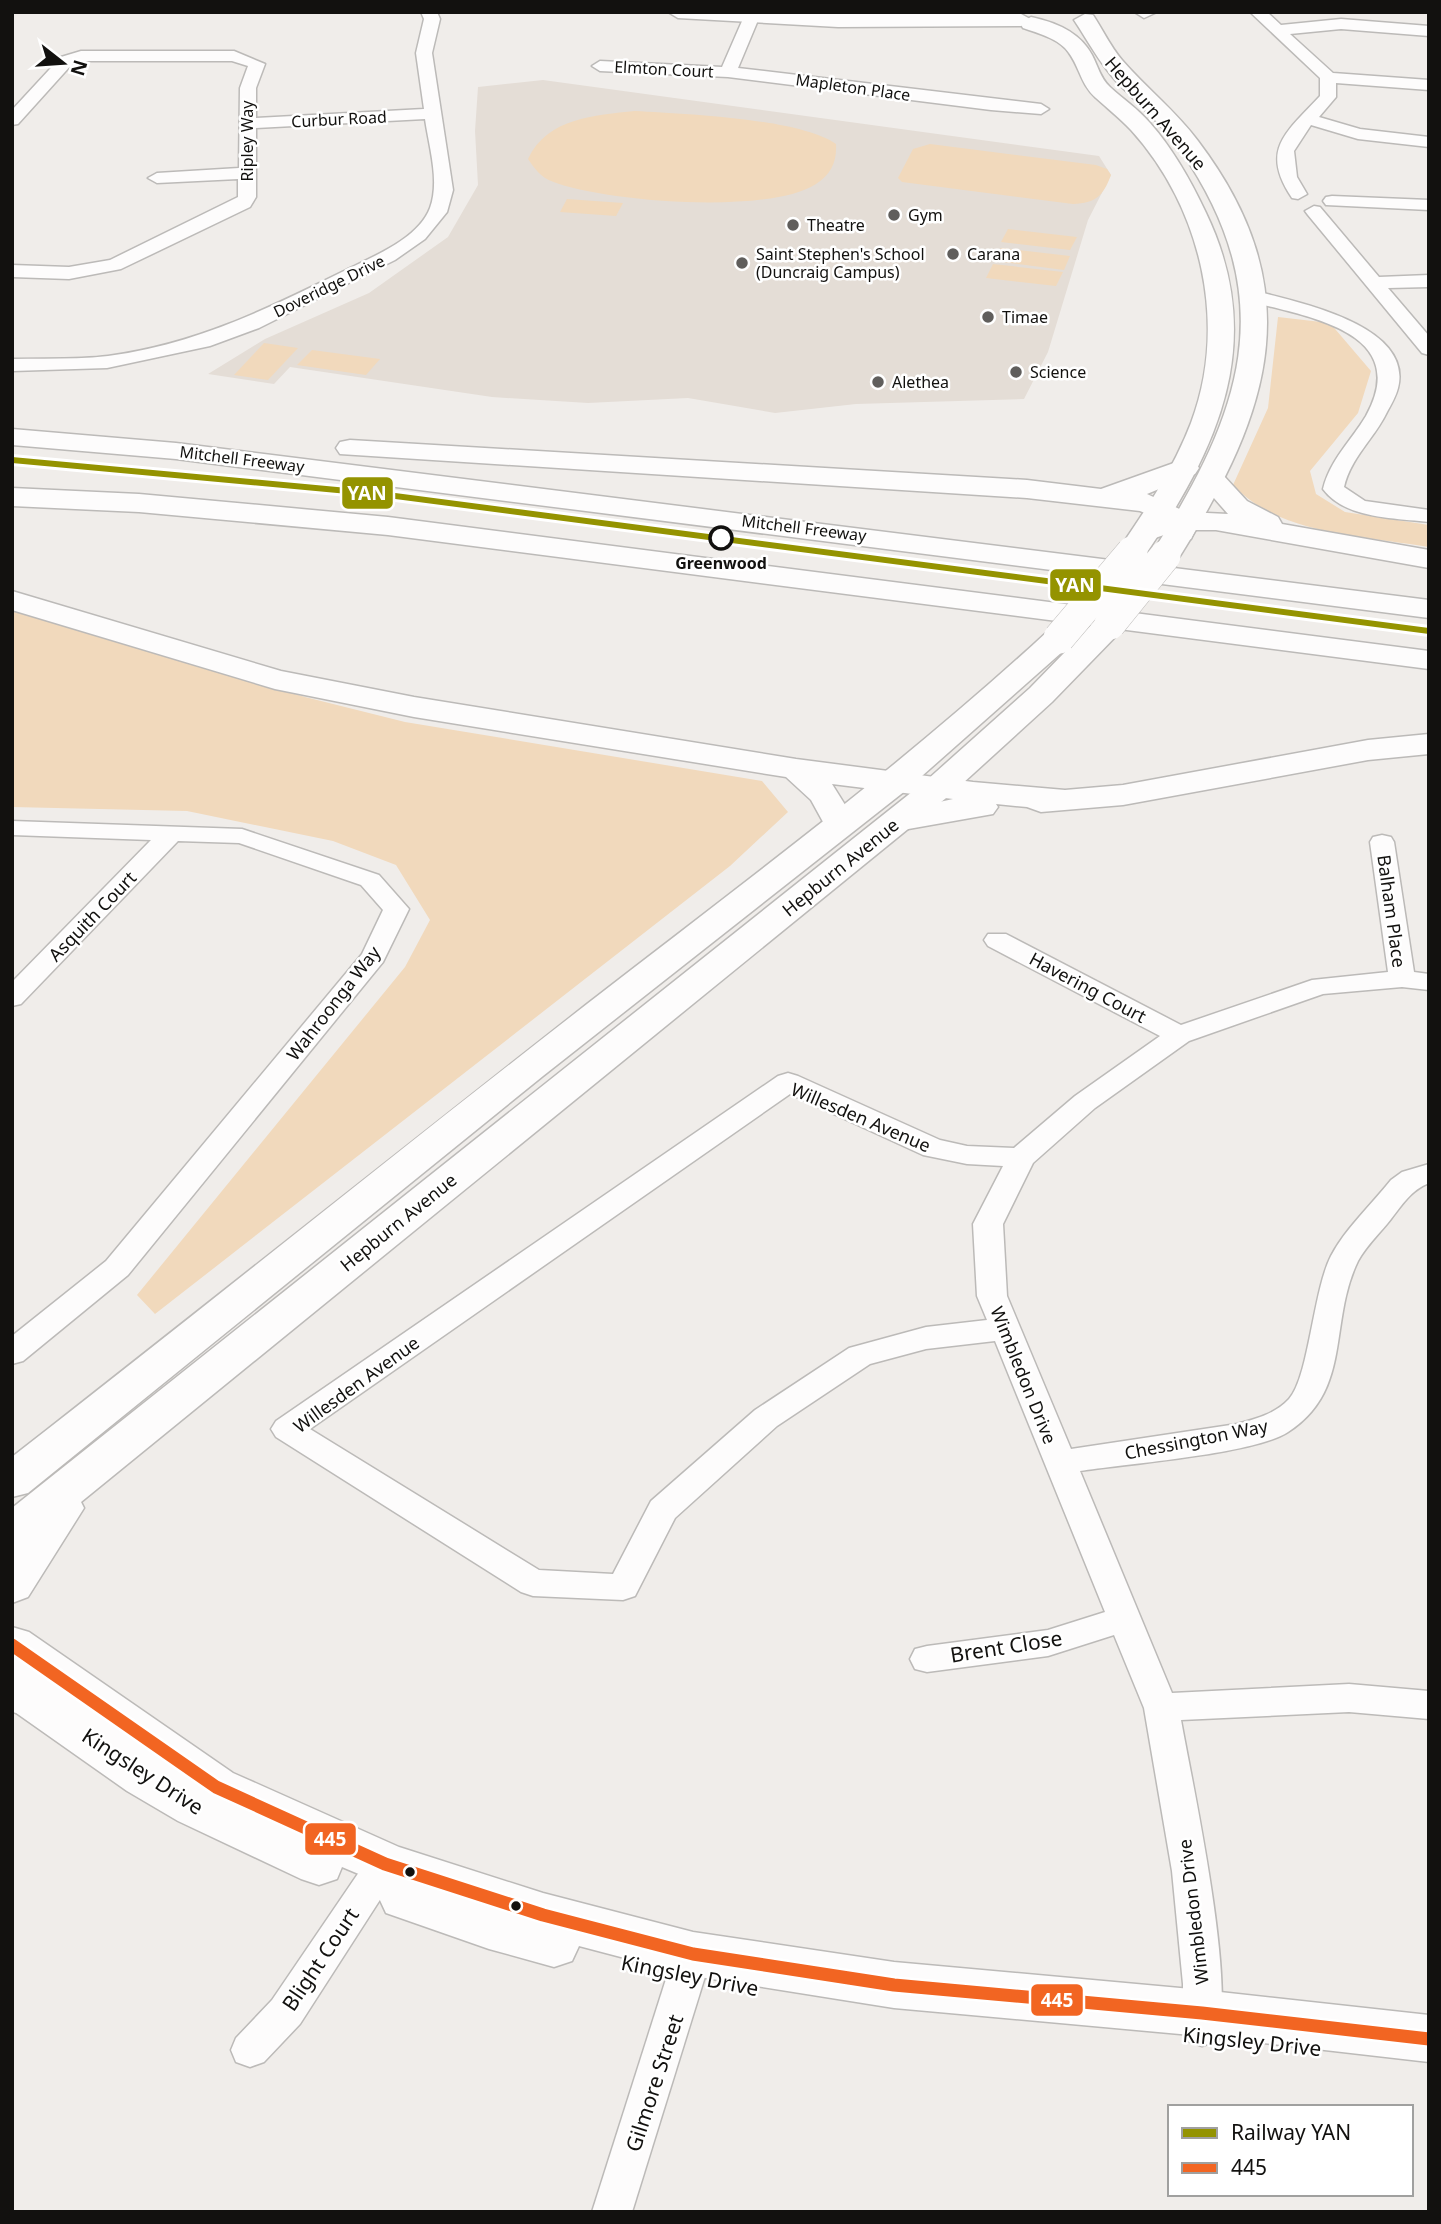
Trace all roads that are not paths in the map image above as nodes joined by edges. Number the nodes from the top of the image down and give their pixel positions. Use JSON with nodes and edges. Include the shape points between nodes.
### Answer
{"nodes":[{"id":1,"x":678,"y":12,"type":"edge"},
{"id":2,"x":974,"y":12,"type":"edge"},
{"id":3,"x":1149,"y":12,"type":"edge"},
{"id":4,"x":1258,"y":12,"type":"edge"},
{"id":5,"x":1144,"y":13,"type":"edge"},
{"id":6,"x":433,"y":14,"type":"edge"},
{"id":7,"x":750,"y":14,"type":"edge"},
{"id":8,"x":1089,"y":16,"type":"edge"},
{"id":9,"x":1021,"y":18,"type":"edge"},
{"id":10,"x":1278,"y":30,"type":"junction"},
{"id":11,"x":1429,"y":30,"type":"edge"},
{"id":12,"x":600,"y":66,"type":"dead end"},
{"id":13,"x":728,"y":72,"type":"junction"},
{"id":14,"x":1328,"y":77,"type":"junction"},
{"id":15,"x":1429,"y":85,"type":"edge"},
{"id":16,"x":1041,"y":109,"type":"dead end"},
{"id":17,"x":431,"y":114,"type":"junction"},
{"id":18,"x":1310,"y":119,"type":"junction"},
{"id":19,"x":12,"y":120,"type":"edge"},
{"id":20,"x":246,"y":124,"type":"junction"},
{"id":21,"x":1429,"y":142,"type":"edge"},
{"id":22,"x":247,"y":173,"type":"junction"},
{"id":23,"x":157,"y":178,"type":"dead end"},
{"id":24,"x":1298,"y":194,"type":"junction"},
{"id":25,"x":1332,"y":201,"type":"junction"},
{"id":26,"x":1429,"y":205,"type":"edge"},
{"id":27,"x":1314,"y":211,"type":"junction"},
{"id":28,"x":12,"y":271,"type":"edge"},
{"id":29,"x":1429,"y":281,"type":"edge"},
{"id":30,"x":1375,"y":283,"type":"junction"},
{"id":31,"x":1255,"y":308,"type":"junction"},
{"id":32,"x":1429,"y":349,"type":"edge"},
{"id":33,"x":12,"y":365,"type":"edge"},
{"id":34,"x":12,"y":431,"type":"edge"},
{"id":35,"x":12,"y":437,"type":"edge"},
{"id":36,"x":1185,"y":468,"type":"junction"},
{"id":37,"x":1213,"y":481,"type":"junction"},
{"id":38,"x":1080,"y":495,"type":"junction"},
{"id":39,"x":12,"y":497,"type":"edge"},
{"id":40,"x":1429,"y":516,"type":"edge"},
{"id":41,"x":1165,"y":532,"type":"junction"},
{"id":42,"x":1325,"y":539,"type":"junction"},
{"id":43,"x":1429,"y":559,"type":"edge"},
{"id":44,"x":12,"y":600,"type":"edge"},
{"id":45,"x":1429,"y":609,"type":"edge"},
{"id":46,"x":1429,"y":660,"type":"edge"},
{"id":47,"x":1429,"y":744,"type":"edge"},
{"id":48,"x":796,"y":769,"type":"junction"},
{"id":49,"x":894,"y":782,"type":"junction"},
{"id":50,"x":939,"y":787,"type":"junction"},
{"id":51,"x":1065,"y":800,"type":"junction"},
{"id":52,"x":897,"y":821,"type":"junction"},
{"id":53,"x":840,"y":824,"type":"junction"},
{"id":54,"x":12,"y":828,"type":"edge"},
{"id":55,"x":171,"y":834,"type":"junction"},
{"id":56,"x":1382,"y":842,"type":"dead end"},
{"id":57,"x":997,"y":940,"type":"dead end"},
{"id":58,"x":1415,"y":981,"type":"edge"},
{"id":59,"x":12,"y":998,"type":"edge"},
{"id":60,"x":1179,"y":1035,"type":"junction"},
{"id":61,"x":564,"y":1088,"type":"junction"},
{"id":62,"x":426,"y":1152,"type":"junction"},
{"id":63,"x":1021,"y":1158,"type":"junction"},
{"id":64,"x":1429,"y":1174,"type":"edge"},
{"id":65,"x":1005,"y":1329,"type":"junction"},
{"id":66,"x":12,"y":1353,"type":"edge"},
{"id":67,"x":1060,"y":1462,"type":"junction"},
{"id":68,"x":96,"y":1465,"type":"junction"},
{"id":69,"x":12,"y":1481,"type":"edge"},
{"id":70,"x":12,"y":1532,"type":"edge"},
{"id":71,"x":12,"y":1585,"type":"edge"},
{"id":72,"x":1124,"y":1619,"type":"junction"},
{"id":73,"x":12,"y":1645,"type":"edge"},
{"id":74,"x":927,"y":1659,"type":"dead end"},
{"id":75,"x":18,"y":1692,"type":"edge"},
{"id":76,"x":1429,"y":1705,"type":"edge"},
{"id":77,"x":1161,"y":1708,"type":"junction"},
{"id":78,"x":377,"y":1875,"type":"junction"},
{"id":79,"x":690,"y":1966,"type":"junction"},
{"id":80,"x":1202,"y":2024,"type":"junction"},
{"id":81,"x":1429,"y":2039,"type":"edge"},
{"id":82,"x":250,"y":2050,"type":"dead end"},
{"id":83,"x":1429,"y":2062,"type":"edge"},
{"id":84,"x":612,"y":2212,"type":"edge"}],
"edges":[{"from":1,"to":7,"type":"main road"},
{"from":2,"to":7,"type":"main road","via":[[885,18]]},
{"from":3,"to":5,"type":"street"},
{"from":4,"to":10,"type":"street"},
{"from":6,"to":17,"type":"street","name":"Doveridge Drive","via":[[424,53]]},
{"from":7,"to":9,"type":"main road","via":[[864,22]]},
{"from":7,"to":13,"type":"street"},
{"from":8,"to":9,"type":"main road","via":[[1061,25]]},
{"from":8,"to":31,"type":"main road","name":"Hepburn Avenue","via":[[1104,52],[1189,145],[1209,174],[1240,237],[1253,275]]},
{"from":9,"to":36,"type":"main road","name":"Hepburn Avenue","via":[[1058,34],[1079,50],[1089,78],[1153,141],[1204,228],[1220,276],[1220,366],[1213,399]]},
{"from":10,"to":11,"type":"street","via":[[1341,24]]},
{"from":10,"to":14,"type":"street"},
{"from":12,"to":13,"type":"street","name":"Elmton Court"},
{"from":13,"to":16,"type":"street","name":"Mapleton Place"},
{"from":14,"to":15,"type":"street"},
{"from":14,"to":18,"type":"street","via":[[1328,97]]},
{"from":17,"to":20,"type":"street","name":"Curbur Road"},
{"from":17,"to":33,"type":"street","name":"Doveridge Drive","via":[[443,197],[427,228],[400,250],[252,324],[203,342],[107,362]]},
{"from":18,"to":21,"type":"street","via":[[1358,134]]},
{"from":18,"to":24,"type":"street","via":[[1292,134],[1282,157]]},
{"from":19,"to":20,"type":"street","name":"Ripley Way","via":[[66,60],[94,54],[234,56],[257,64],[248,88]]},
{"from":20,"to":22,"type":"street","name":"Ripley Way"},
{"from":22,"to":23,"type":"street"},
{"from":22,"to":28,"type":"street","name":"Ripley Way","via":[[244,203],[125,261],[89,272]]},
{"from":24,"to":25,"type":"street","via":[[1315,193]]},
{"from":24,"to":27,"type":"street","via":[[1288,198],[1288,204]]},
{"from":25,"to":26,"type":"street"},
{"from":25,"to":27,"type":"street","via":[[1331,207]]},
{"from":27,"to":30,"type":"street"},
{"from":29,"to":30,"type":"street"},
{"from":30,"to":32,"type":"street"},
{"from":31,"to":37,"type":"main road","name":"Hepburn Avenue","via":[[1251,382]]},
{"from":31,"to":40,"type":"street","via":[[1339,320],[1366,333],[1391,366],[1392,383],[1378,413],[1336,472],[1333,489],[1359,506]]},
{"from":34,"to":38,"type":"main road","via":[[167,435]]},
{"from":35,"to":45,"type":"main road","name":"Mitchell Freeway","via":[[244,459]]},
{"from":36,"to":38,"type":"main road","via":[[1136,489]]},
{"from":36,"to":41,"type":"main road","name":"Hepburn Avenue"},
{"from":37,"to":41,"type":"main road","name":"Hepburn Avenue"},
{"from":37,"to":42,"type":"main road","via":[[1235,509],[1251,519]]},
{"from":38,"to":41,"type":"main road"},
{"from":39,"to":46,"type":"main road","via":[[139,503],[388,526]]},
{"from":41,"to":42,"type":"main road","via":[[1216,521]]},
{"from":41,"to":49,"type":"main road","name":"Hepburn Avenue","bridge":true,"via":[[1011,684]]},
{"from":41,"to":50,"type":"main road","name":"Hepburn Avenue","bridge":true,"via":[[1093,643]]},
{"from":42,"to":43,"type":"main road"},
{"from":44,"to":48,"type":"main road","via":[[275,679],[414,707]]},
{"from":47,"to":51,"type":"main road","via":[[1368,750],[1148,791]]},
{"from":48,"to":49,"type":"main road"},
{"from":48,"to":53,"type":"main road","via":[[825,795]]},
{"from":49,"to":50,"type":"main road"},
{"from":49,"to":53,"type":"main road","name":"Hepburn Avenue"},
{"from":50,"to":51,"type":"main road"},
{"from":50,"to":52,"type":"main road","name":"Hepburn Avenue"},
{"from":51,"to":52,"type":"main road","via":[[947,810]]},
{"from":52,"to":61,"type":"main road","name":"Hepburn Avenue"},
{"from":53,"to":62,"type":"main road","name":"Hepburn Avenue"},
{"from":54,"to":55,"type":"street","name":"Wahroonga Way"},
{"from":55,"to":59,"type":"street","name":"Asquith Court"},
{"from":55,"to":66,"type":"street","name":"Wahroonga Way","via":[[264,841],[370,880],[396,909],[374,956],[117,1268]]},
{"from":56,"to":58,"type":"street","name":"Balham Place"},
{"from":57,"to":60,"type":"street","name":"Havering Court"},
{"from":58,"to":60,"type":"street","name":"Wimbledon Drive","via":[[1321,986]]},
{"from":60,"to":63,"type":"street","name":"Wimbledon Drive","via":[[1084,1102]]},
{"from":61,"to":62,"type":"main road","via":[[454,1158],[434,1164]]},
{"from":61,"to":68,"type":"main road","name":"Hepburn Avenue"},
{"from":62,"to":69,"type":"main road","name":"Hepburn Avenue"},
{"from":63,"to":65,"type":"street","name":"Wimbledon Drive","via":[[989,1224],[992,1296]]},
{"from":63,"to":65,"type":"street","name":"Willesden Avenue","via":[[933,1148],[788,1082],[287,1429],[533,1583],[623,1587],[663,1510],[766,1418],[860,1356],[926,1338]]},
{"from":64,"to":67,"type":"street","name":"Chessington Way","via":[[1401,1187],[1345,1257],[1331,1298],[1313,1389],[1299,1408],[1274,1426],[1237,1436]]},
{"from":65,"to":67,"type":"street","name":"Wimbledon Drive"},
{"from":67,"to":72,"type":"street","name":"Wimbledon Drive"},
{"from":68,"to":70,"type":"main road","name":"Hepburn Avenue"},
{"from":68,"to":71,"type":"main road","via":[[52,1520]]},
{"from":72,"to":74,"type":"street","name":"Brent Close","via":[[1048,1643]]},
{"from":72,"to":77,"type":"street","name":"Wimbledon Drive"},
{"from":73,"to":78,"type":"main road","name":"Kingsley Drive","via":[[216,1787]]},
{"from":75,"to":78,"type":"main road","name":"Kingsley Drive","via":[[195,1807]]},
{"from":76,"to":77,"type":"street","via":[[1349,1698]]},
{"from":77,"to":80,"type":"street","name":"Wimbledon Drive","via":[[1190,1871]]},
{"from":78,"to":79,"type":"main road","name":"Kingsley Drive","via":[[489,1927]]},
{"from":78,"to":82,"type":"street","name":"Blight Court","via":[[286,2012]]},
{"from":79,"to":80,"type":"main road","name":"Kingsley Drive","via":[[892,2007]]},
{"from":79,"to":84,"type":"street","name":"Gilmore Street"},
{"from":80,"to":81,"type":"main road","name":"Kingsley Drive"},
{"from":80,"to":83,"type":"main road","name":"Kingsley Drive"}]}
